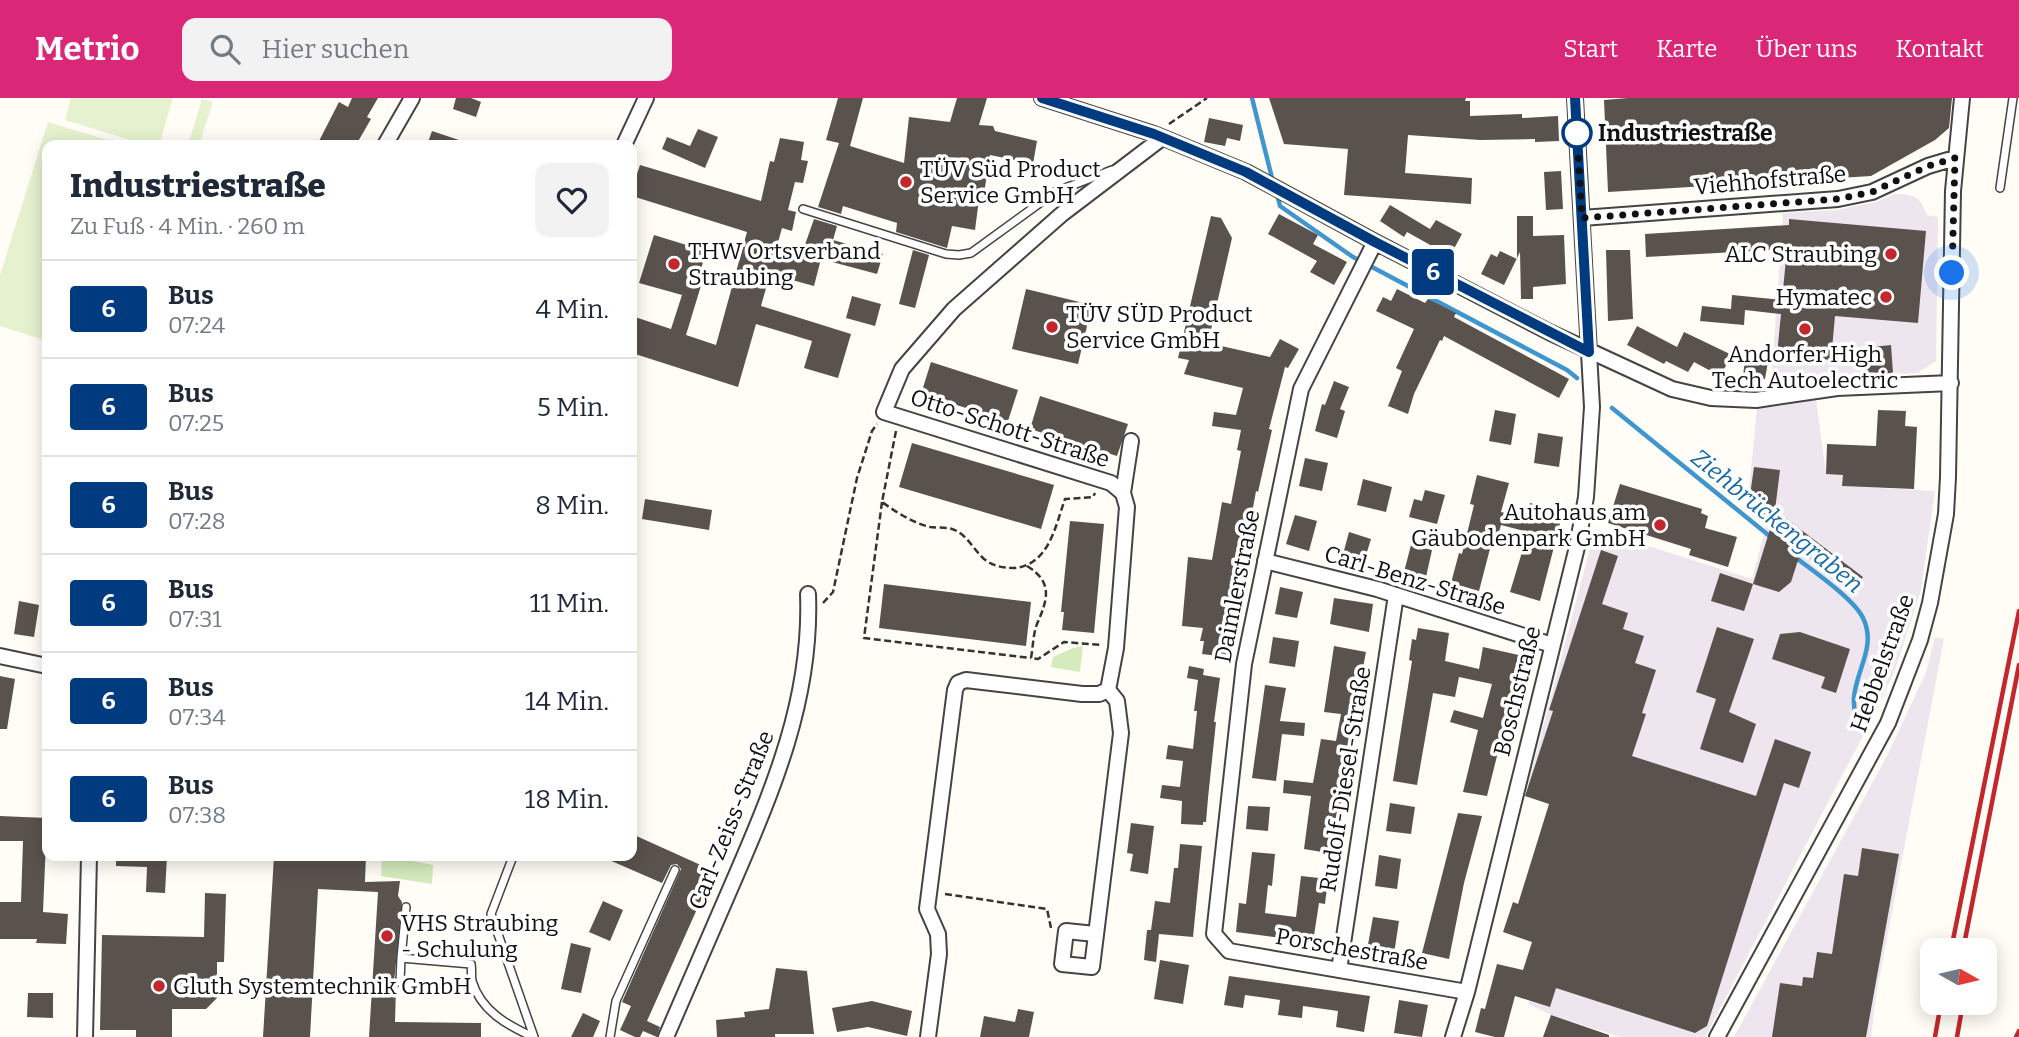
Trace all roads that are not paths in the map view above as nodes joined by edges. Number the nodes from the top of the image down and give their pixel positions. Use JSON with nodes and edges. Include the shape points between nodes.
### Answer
{"nodes":[{"id":1,"x":412,"y":98,"type":"edge"},
{"id":2,"x":646,"y":98,"type":"edge"},
{"id":3,"x":1042,"y":98,"type":"edge"},
{"id":4,"x":1575,"y":98,"type":"edge"},
{"id":5,"x":1962,"y":98,"type":"edge"},
{"id":6,"x":2013,"y":98,"type":"edge"},
{"id":7,"x":1158,"y":136,"type":"junction"},
{"id":8,"x":389,"y":140,"type":"edge"},
{"id":9,"x":626,"y":140,"type":"edge"},
{"id":10,"x":1955,"y":158,"type":"junction"},
{"id":11,"x":1122,"y":166,"type":"junction"},
{"id":12,"x":2000,"y":188,"type":"dead end"},
{"id":13,"x":803,"y":209,"type":"dead end"},
{"id":14,"x":1582,"y":218,"type":"junction"},
{"id":15,"x":1375,"y":242,"type":"junction"},
{"id":16,"x":1589,"y":352,"type":"junction"},
{"id":17,"x":1951,"y":383,"type":"junction"},
{"id":18,"x":1131,"y":441,"type":"dead end"},
{"id":19,"x":1123,"y":493,"type":"junction"},
{"id":20,"x":1265,"y":561,"type":"junction"},
{"id":21,"x":808,"y":594,"type":"dead end"},
{"id":22,"x":1396,"y":595,"type":"junction"},
{"id":23,"x":1552,"y":645,"type":"junction"},
{"id":24,"x":0,"y":656,"type":"edge"},
{"id":25,"x":42,"y":665,"type":"edge"},
{"id":26,"x":1108,"y":690,"type":"junction"},
{"id":27,"x":89,"y":861,"type":"edge"},
{"id":28,"x":511,"y":861,"type":"edge"},
{"id":29,"x":675,"y":870,"type":"dead end"},
{"id":30,"x":406,"y":907,"type":"dead end"},
{"id":31,"x":1095,"y":934,"type":"junction"},
{"id":32,"x":1229,"y":951,"type":"joint"},
{"id":33,"x":401,"y":958,"type":"junction"},
{"id":34,"x":1339,"y":970,"type":"junction"},
{"id":35,"x":400,"y":982,"type":"dead end"},
{"id":36,"x":1467,"y":992,"type":"junction"},
{"id":37,"x":85,"y":1037,"type":"edge"},
{"id":38,"x":534,"y":1037,"type":"edge"},
{"id":39,"x":610,"y":1037,"type":"edge"},
{"id":40,"x":666,"y":1037,"type":"edge"},
{"id":41,"x":928,"y":1037,"type":"edge"},
{"id":42,"x":1453,"y":1037,"type":"edge"},
{"id":43,"x":1717,"y":1037,"type":"edge"}],
"edges":[{"from":1,"to":8,"type":"street"},
{"from":2,"to":9,"type":"street"},
{"from":3,"to":7,"type":"street"},
{"from":4,"to":14,"type":"street"},
{"from":5,"to":10,"type":"street","name":"Hebbelstraße"},
{"from":6,"to":12,"type":"lane"},
{"from":7,"to":11,"type":"street"},
{"from":7,"to":15,"type":"street","via":[[1257,178]]},
{"from":10,"to":14,"type":"street","name":"Viehhofstraße","via":[[1872,192],[1838,199]]},
{"from":10,"to":17,"type":"street","name":"Hebbelstraße"},
{"from":11,"to":13,"type":"lane","via":[[1055,192],[971,253],[959,256]]},
{"from":11,"to":19,"type":"street","name":"Otto-Schott-Straße","via":[[954,309],[902,369],[891,414],[1111,483]]},
{"from":14,"to":16,"type":"street"},
{"from":15,"to":16,"type":"street"},
{"from":15,"to":20,"type":"street","name":"Daimlerstraße","via":[[1301,388]]},
{"from":16,"to":17,"type":"street","via":[[1672,389],[1733,400],[1837,388]]},
{"from":16,"to":23,"type":"street","name":"Boschstraße","via":[[1592,407],[1586,497]]},
{"from":17,"to":43,"type":"street","name":"Hebbelstraße","via":[[1946,514],[1920,640],[1883,733]]},
{"from":18,"to":19,"type":"street"},
{"from":19,"to":26,"type":"street","name":"Otto-Schott-Straße","via":[[1126,535]]},
{"from":20,"to":22,"type":"street","name":"Carl-Benz-Straße"},
{"from":20,"to":32,"type":"street","name":"Daimlerstraße","via":[[1242,675],[1214,934]]},
{"from":21,"to":40,"type":"street","name":"Carl-Zeiss-Straße","via":[[802,683],[784,760]]},
{"from":22,"to":23,"type":"street","name":"Carl-Benz-Straße"},
{"from":22,"to":34,"type":"street","name":"Rudolf-Diesel-Straße"},
{"from":23,"to":36,"type":"street","name":"Boschstraße"},
{"from":24,"to":25,"type":"street"},
{"from":26,"to":31,"type":"street","via":[[1117,701],[1121,733]]},
{"from":26,"to":41,"type":"street","via":[[1082,694],[979,681],[958,683],[927,909],[938,934],[939,954]]},
{"from":27,"to":37,"type":"street"},
{"from":28,"to":38,"type":"lane","via":[[491,914]]},
{"from":29,"to":39,"type":"lane","via":[[616,1001]]},
{"from":30,"to":33,"type":"lane"},
{"from":31,"to":31,"type":"street","via":[[1091,967],[1062,964],[1066,931]]},
{"from":32,"to":34,"type":"street","name":"Porschestraße"},
{"from":33,"to":35,"type":"lane"},
{"from":33,"to":38,"type":"lane","via":[[471,964],[472,981],[488,1011]]},
{"from":34,"to":36,"type":"street","name":"Porschestraße"},
{"from":36,"to":42,"type":"street","name":"Boschstraße"}]}
